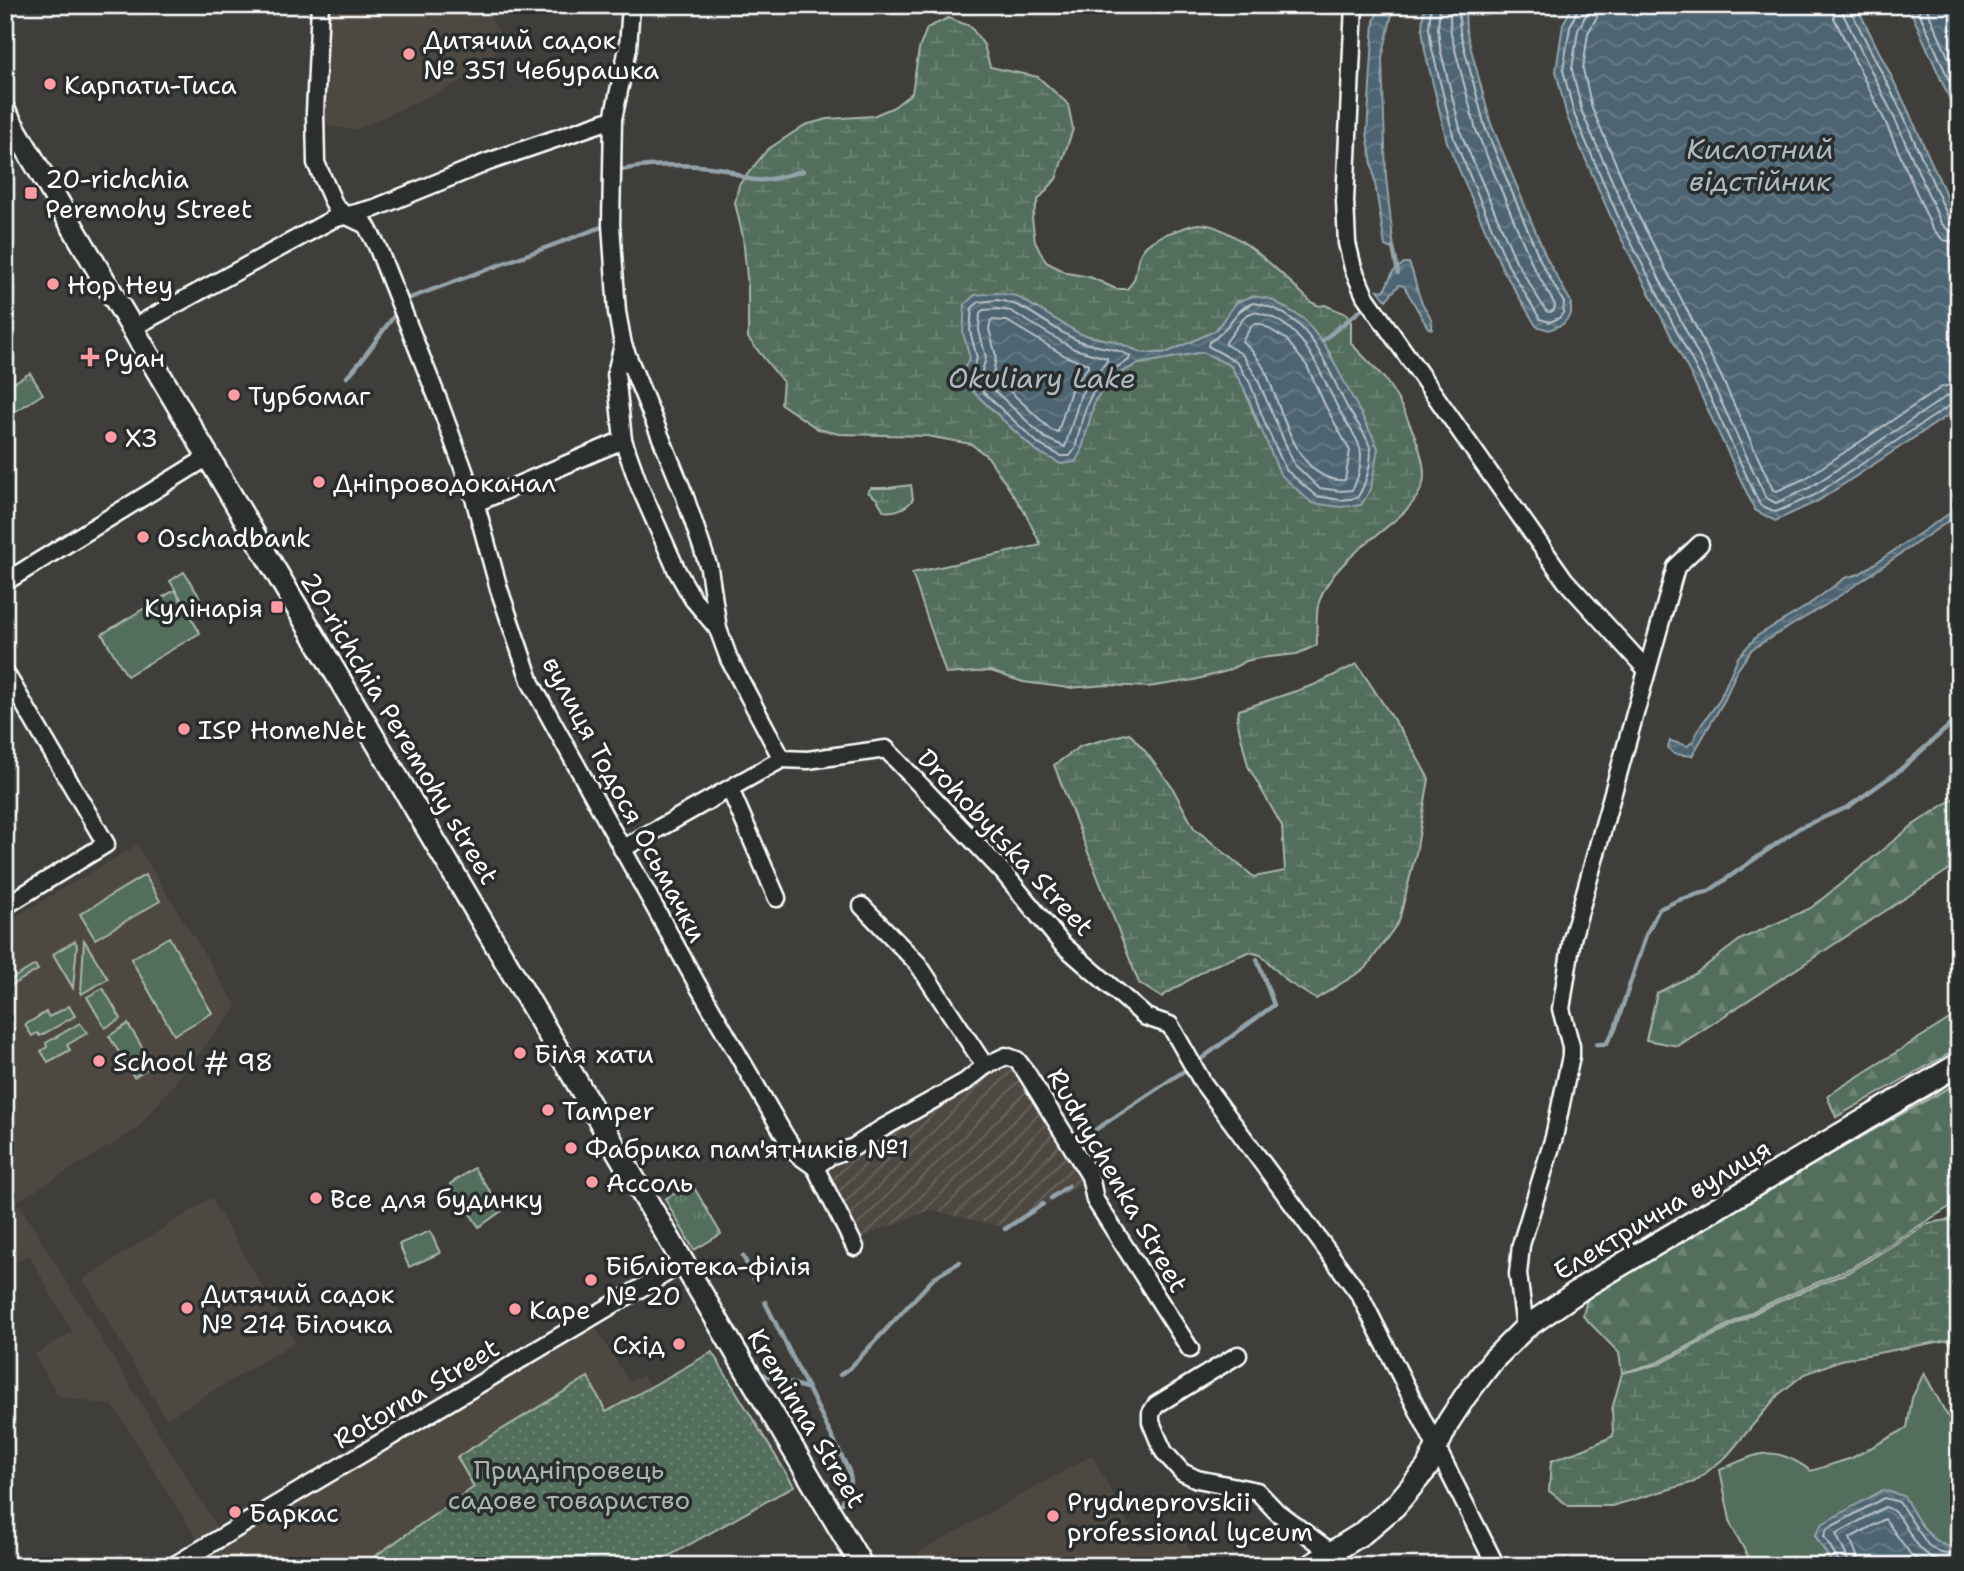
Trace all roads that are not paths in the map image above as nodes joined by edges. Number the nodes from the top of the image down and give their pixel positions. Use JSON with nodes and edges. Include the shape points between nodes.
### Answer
{"nodes":[{"id":1,"x":320,"y":5,"type":"edge"},
{"id":2,"x":631,"y":5,"type":"edge"},
{"id":3,"x":1354,"y":5,"type":"edge"},
{"id":4,"x":5,"y":112,"type":"edge"},
{"id":5,"x":613,"y":119,"type":"junction"},
{"id":6,"x":345,"y":215,"type":"junction"},
{"id":7,"x":132,"y":328,"type":"junction"},
{"id":8,"x":623,"y":345,"type":"junction"},
{"id":9,"x":623,"y":440,"type":"junction"},
{"id":10,"x":208,"y":457,"type":"junction"},
{"id":11,"x":476,"y":503,"type":"junction"},
{"id":12,"x":1700,"y":544,"type":"dead end"},
{"id":13,"x":5,"y":582,"type":"edge"},
{"id":14,"x":718,"y":629,"type":"junction"},
{"id":15,"x":1647,"y":670,"type":"junction"},
{"id":16,"x":5,"y":672,"type":"edge"},
{"id":17,"x":782,"y":759,"type":"junction"},
{"id":18,"x":730,"y":789,"type":"junction"},
{"id":19,"x":622,"y":849,"type":"junction"},
{"id":20,"x":777,"y":898,"type":"dead end"},
{"id":21,"x":5,"y":906,"type":"edge"},
{"id":22,"x":862,"y":906,"type":"dead end"},
{"id":23,"x":1959,"y":1064,"type":"edge"},
{"id":24,"x":985,"y":1066,"type":"junction"},
{"id":25,"x":815,"y":1167,"type":"junction"},
{"id":26,"x":855,"y":1247,"type":"dead end"},
{"id":27,"x":683,"y":1263,"type":"junction"},
{"id":28,"x":1525,"y":1328,"type":"junction"},
{"id":29,"x":1190,"y":1349,"type":"dead end"},
{"id":30,"x":1238,"y":1355,"type":"dead end"},
{"id":31,"x":1437,"y":1447,"type":"junction"},
{"id":32,"x":1332,"y":1552,"type":"junction"},
{"id":33,"x":856,"y":1557,"type":"edge"},
{"id":34,"x":173,"y":1566,"type":"edge"},
{"id":35,"x":1310,"y":1566,"type":"edge"},
{"id":36,"x":1496,"y":1566,"type":"edge"}],
"edges":[{"from":1,"to":6,"type":"street","name":"вулиця Тодося Осьмачки","via":[[316,163],[335,206]]},
{"from":2,"to":5,"type":"street","via":[[628,48]]},
{"from":3,"to":15,"type":"street","via":[[1345,201],[1347,243],[1365,296],[1565,580]]},
{"from":4,"to":7,"type":"street","name":"20-richchia Peremohy street"},
{"from":5,"to":6,"type":"street","via":[[488,162],[375,208]]},
{"from":5,"to":8,"type":"street","via":[[611,224]]},
{"from":6,"to":7,"type":"street"},
{"from":6,"to":11,"type":"street","name":"вулиця Тодося Осьмачки","via":[[366,225],[377,246]]},
{"from":7,"to":10,"type":"street","name":"20-richchia Peremohy street"},
{"from":8,"to":9,"type":"street","via":[[616,373]]},
{"from":8,"to":14,"type":"street","via":[[709,568]]},
{"from":9,"to":11,"type":"street"},
{"from":9,"to":14,"type":"street","via":[[677,571]]},
{"from":10,"to":13,"type":"street"},
{"from":10,"to":27,"type":"street","name":"20-richchia Peremohy street"},
{"from":11,"to":19,"type":"street","name":"вулиця Тодося Осьмачки","via":[[531,683]]},
{"from":12,"to":15,"type":"street","via":[[1676,568]]},
{"from":14,"to":17,"type":"street"},
{"from":15,"to":28,"type":"street","via":[[1572,939],[1561,1009],[1571,1056],[1520,1254],[1519,1294]]},
{"from":16,"to":21,"type":"street","via":[[106,844]]},
{"from":17,"to":18,"type":"street"},
{"from":17,"to":31,"type":"street","name":"Drohobytska Street","via":[[886,749],[1003,872],[1062,944],[1146,1017],[1170,1025],[1196,1070],[1360,1295]]},
{"from":18,"to":19,"type":"street"},
{"from":18,"to":20,"type":"street"},
{"from":19,"to":25,"type":"street","name":"вулиця Тодося Осьмачки","via":[[785,1136],[797,1154]]},
{"from":22,"to":24,"type":"street","via":[[918,964]]},
{"from":23,"to":28,"type":"street","name":"Електрична вулиця","via":[[1598,1278]]},
{"from":24,"to":25,"type":"street","via":[[965,1082]]},
{"from":24,"to":29,"type":"street","name":"Rudnychenka Street","via":[[1006,1056],[1027,1072],[1090,1176],[1095,1200]]},
{"from":25,"to":26,"type":"street"},
{"from":27,"to":33,"type":"street","name":"Kreminna Street"},
{"from":27,"to":34,"type":"street","name":"Rotorna Street"},
{"from":28,"to":31,"type":"street","name":"Електрична вулиця","via":[[1466,1395]]},
{"from":30,"to":32,"type":"street","via":[[1156,1405],[1151,1422],[1164,1452],[1182,1472],[1197,1479],[1257,1491],[1277,1512]]},
{"from":31,"to":32,"type":"street","name":"Електрична вулиця","via":[[1427,1468],[1395,1506]]},
{"from":31,"to":36,"type":"street"},
{"from":32,"to":35,"type":"street","name":"Електрична вулиця"}]}
